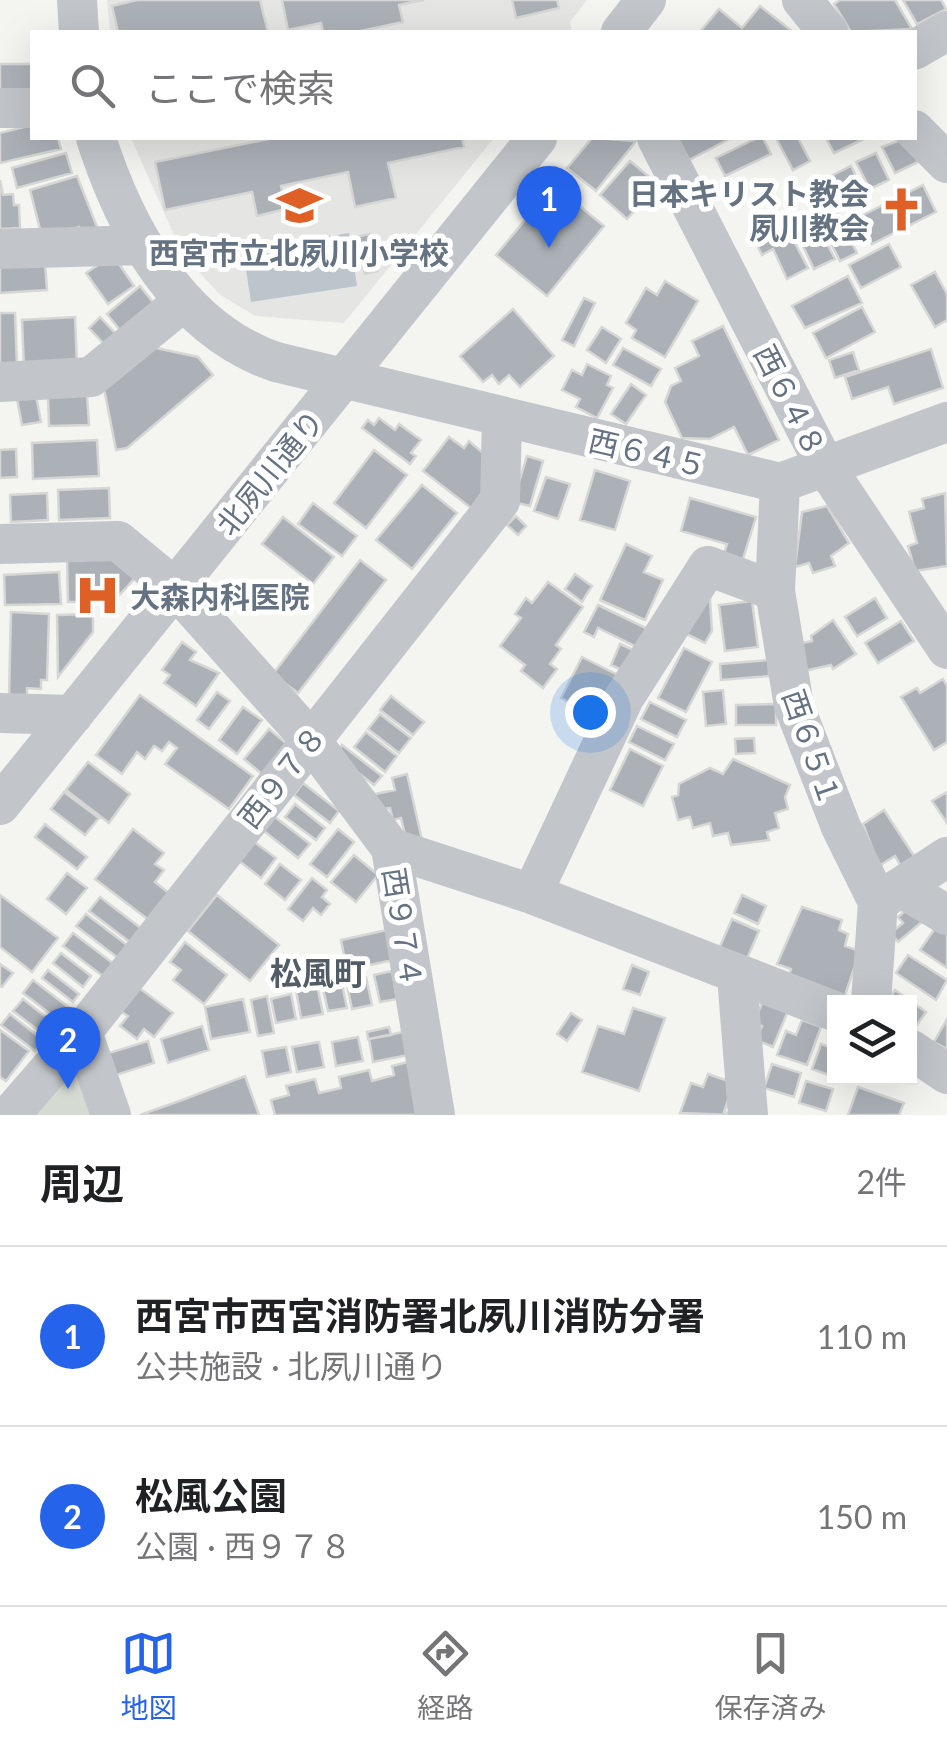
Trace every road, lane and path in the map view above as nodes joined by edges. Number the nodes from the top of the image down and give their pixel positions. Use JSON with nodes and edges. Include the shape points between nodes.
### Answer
{"nodes":[{"id":1,"x":76,"y":0,"type":"edge"},
{"id":2,"x":802,"y":0,"type":"edge"},
{"id":3,"x":79,"y":30,"type":"edge"},
{"id":4,"x":826,"y":30,"type":"edge"},
{"id":5,"x":947,"y":31,"type":"edge"},
{"id":6,"x":917,"y":48,"type":"edge"},
{"id":7,"x":0,"y":108,"type":"edge"},
{"id":8,"x":30,"y":108,"type":"edge"},
{"id":9,"x":917,"y":133,"type":"edge"},
{"id":10,"x":97,"y":140,"type":"edge"},
{"id":11,"x":535,"y":140,"type":"edge"},
{"id":12,"x":658,"y":140,"type":"edge"},
{"id":13,"x":947,"y":164,"type":"edge"},
{"id":14,"x":143,"y":245,"type":"junction"},
{"id":15,"x":0,"y":249,"type":"edge"},
{"id":16,"x":184,"y":300,"type":"junction"},
{"id":17,"x":344,"y":378,"type":"junction"},
{"id":18,"x":0,"y":382,"type":"edge"},
{"id":19,"x":502,"y":418,"type":"junction"},
{"id":20,"x":947,"y":422,"type":"edge"},
{"id":21,"x":825,"y":466,"type":"junction"},
{"id":22,"x":780,"y":483,"type":"junction"},
{"id":23,"x":0,"y":544,"type":"edge"},
{"id":24,"x":176,"y":589,"type":"junction"},
{"id":25,"x":775,"y":591,"type":"junction"},
{"id":26,"x":947,"y":649,"type":"edge"},
{"id":27,"x":0,"y":713,"type":"edge"},
{"id":28,"x":73,"y":715,"type":"junction"},
{"id":29,"x":310,"y":738,"type":"junction"},
{"id":30,"x":0,"y":805,"type":"edge"},
{"id":31,"x":391,"y":848,"type":"junction"},
{"id":32,"x":947,"y":857,"type":"edge"},
{"id":33,"x":532,"y":894,"type":"junction"},
{"id":34,"x":890,"y":895,"type":"junction"},
{"id":35,"x":947,"y":915,"type":"edge"},
{"id":36,"x":737,"y":976,"type":"junction"},
{"id":37,"x":872,"y":995,"type":"edge"},
{"id":38,"x":827,"y":1008,"type":"edge"},
{"id":39,"x":82,"y":1032,"type":"junction"},
{"id":40,"x":917,"y":1054,"type":"edge"},
{"id":41,"x":947,"y":1074,"type":"edge"},
{"id":42,"x":10,"y":1115,"type":"edge"},
{"id":43,"x":111,"y":1115,"type":"edge"},
{"id":44,"x":435,"y":1115,"type":"edge"},
{"id":45,"x":748,"y":1115,"type":"edge"}],
"edges":[{"from":1,"to":3,"type":"street"},
{"from":2,"to":4,"type":"street"},
{"from":5,"to":6,"type":"street"},
{"from":7,"to":8,"type":"street"},
{"from":9,"to":13,"type":"street"},
{"from":10,"to":14,"type":"street","name":"西６４５"},
{"from":11,"to":17,"type":"street","name":"北夙川通り"},
{"from":12,"to":21,"type":"street","name":"西６４８"},
{"from":14,"to":15,"type":"street"},
{"from":14,"to":16,"type":"street","name":"西６４５"},
{"from":16,"to":17,"type":"street","name":"西６４５","via":[[252,354]]},
{"from":16,"to":18,"type":"street","via":[[91,377]]},
{"from":17,"to":19,"type":"street","name":"西６４５"},
{"from":17,"to":24,"type":"street","name":"北夙川通り"},
{"from":19,"to":22,"type":"street","name":"西６４５"},
{"from":19,"to":29,"type":"street","name":"西９７８","via":[[500,501]]},
{"from":20,"to":21,"type":"street"},
{"from":21,"to":22,"type":"street"},
{"from":21,"to":26,"type":"street","name":"西６４８"},
{"from":22,"to":25,"type":"street","name":"西６５１"},
{"from":23,"to":24,"type":"street","name":"西９７４","via":[[118,541]]},
{"from":24,"to":28,"type":"street","name":"北夙川通り"},
{"from":24,"to":29,"type":"street","name":"西９７４"},
{"from":25,"to":33,"type":"street","via":[[708,566],[624,698]]},
{"from":25,"to":34,"type":"street","name":"西６５１","via":[[794,706],[841,828]]},
{"from":27,"to":28,"type":"street"},
{"from":28,"to":30,"type":"street","name":"北夙川通り"},
{"from":29,"to":31,"type":"street","name":"西９７４"},
{"from":29,"to":39,"type":"street","name":"西９７８"},
{"from":31,"to":33,"type":"street"},
{"from":31,"to":44,"type":"street","name":"西９７４"},
{"from":32,"to":34,"type":"street"},
{"from":33,"to":36,"type":"street"},
{"from":34,"to":35,"type":"street"},
{"from":34,"to":37,"type":"street"},
{"from":36,"to":38,"type":"street"},
{"from":36,"to":45,"type":"street"},
{"from":39,"to":42,"type":"street","name":"西９７８"},
{"from":39,"to":43,"type":"street"},
{"from":40,"to":41,"type":"street"}]}
